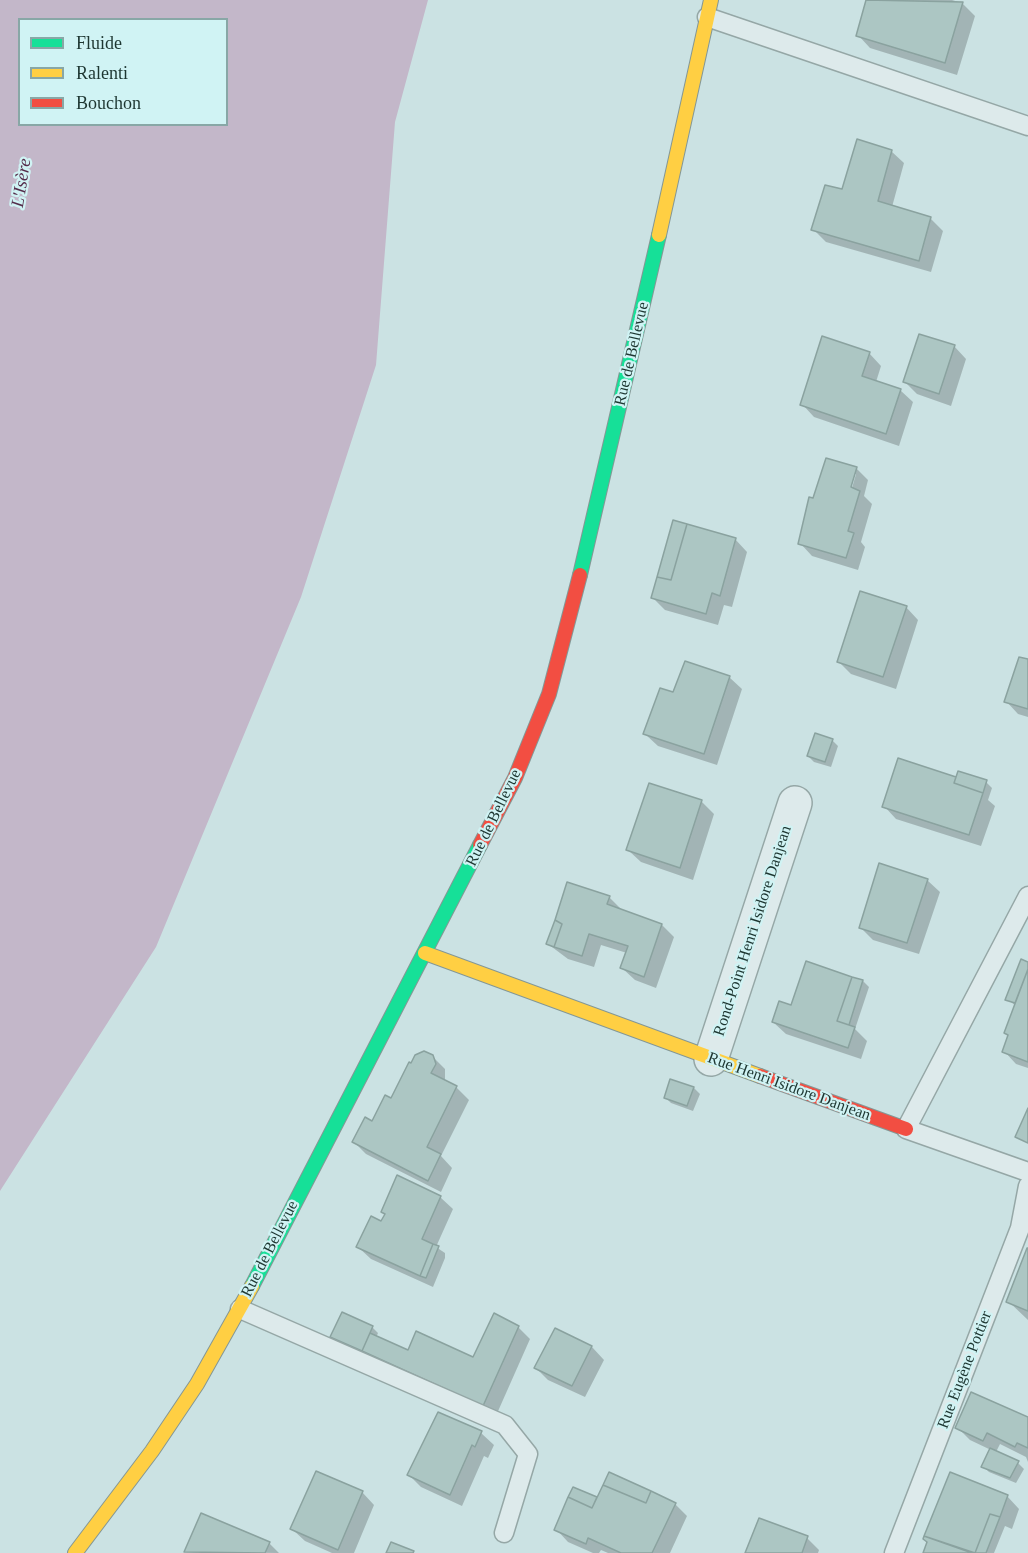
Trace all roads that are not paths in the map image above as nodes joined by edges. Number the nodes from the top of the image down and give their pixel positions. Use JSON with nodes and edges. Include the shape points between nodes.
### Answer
{"nodes":[{"id":1,"x":709,"y":8,"type":"edge"},
{"id":2,"x":1028,"y":126,"type":"edge"},
{"id":3,"x":795,"y":803,"type":"dead end"},
{"id":4,"x":1028,"y":896,"type":"edge"},
{"id":5,"x":425,"y":953,"type":"junction"},
{"id":6,"x":711,"y":1059,"type":"junction"},
{"id":7,"x":906,"y":1129,"type":"junction"},
{"id":8,"x":1028,"y":1172,"type":"edge"},
{"id":9,"x":1028,"y":1186,"type":"edge"},
{"id":10,"x":240,"y":1309,"type":"junction"},
{"id":11,"x":504,"y":1533,"type":"dead end"},
{"id":12,"x":75,"y":1553,"type":"edge"},
{"id":13,"x":894,"y":1553,"type":"edge"}],
"edges":[{"from":1,"to":2,"type":"lane"},
{"from":1,"to":5,"type":"street","name":"Rue de Bellevue","via":[[638,333],[549,694],[515,778]]},
{"from":3,"to":6,"type":"street","name":"Rond-Point Henri Isidore Danjean"},
{"from":4,"to":7,"type":"lane"},
{"from":5,"to":6,"type":"street","name":"Rue Henri Isidore Danjean"},
{"from":5,"to":10,"type":"street","name":"Rue de Bellevue"},
{"from":6,"to":7,"type":"street","name":"Rue Henri Isidore Danjean"},
{"from":7,"to":8,"type":"lane"},
{"from":9,"to":13,"type":"lane","name":"Rue Eugène Pottier","via":[[1020,1228]]},
{"from":10,"to":11,"type":"lane","via":[[504,1425],[528,1454]]},
{"from":10,"to":12,"type":"street","name":"Rue de Bellevue","via":[[165,1432]]}]}
